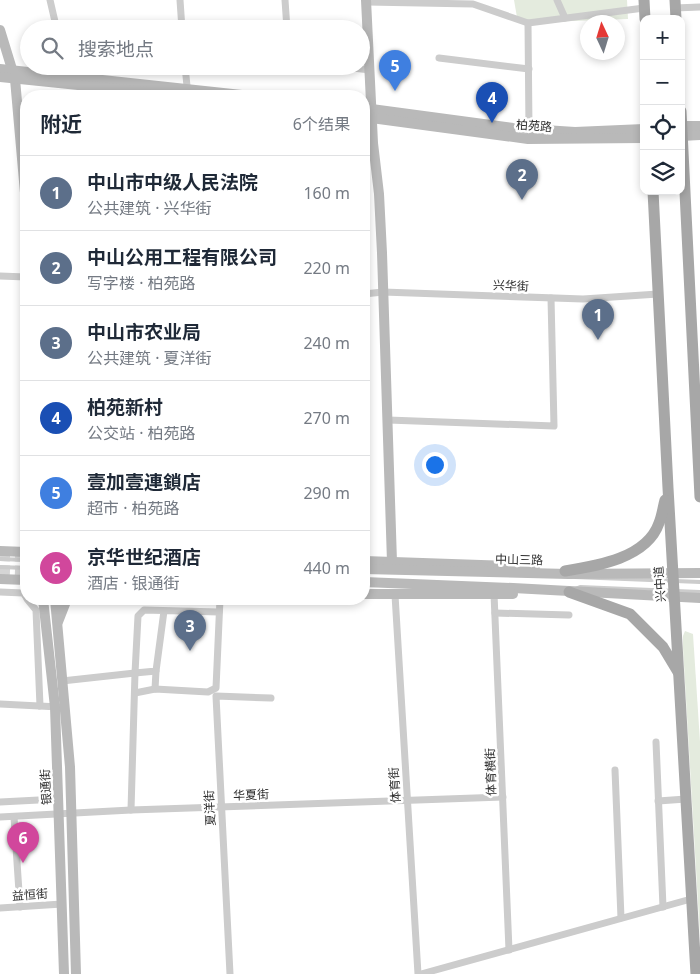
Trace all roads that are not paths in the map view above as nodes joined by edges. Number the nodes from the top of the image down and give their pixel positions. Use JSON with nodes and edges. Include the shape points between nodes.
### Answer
{"nodes":[{"id":1,"x":50,"y":0,"type":"edge"},
{"id":2,"x":180,"y":0,"type":"edge"},
{"id":3,"x":285,"y":0,"type":"edge"},
{"id":4,"x":557,"y":0,"type":"edge"},
{"id":5,"x":366,"y":1,"type":"edge"},
{"id":6,"x":700,"y":7,"type":"edge"},
{"id":7,"x":644,"y":9,"type":"edge"},
{"id":8,"x":675,"y":9,"type":"edge"},
{"id":9,"x":565,"y":18,"type":"junction"},
{"id":10,"x":55,"y":20,"type":"edge"},
{"id":11,"x":181,"y":20,"type":"edge"},
{"id":12,"x":286,"y":20,"type":"edge"},
{"id":13,"x":367,"y":20,"type":"edge"},
{"id":14,"x":528,"y":23,"type":"junction"},
{"id":15,"x":0,"y":30,"type":"edge"},
{"id":16,"x":439,"y":58,"type":"dead end"},
{"id":17,"x":0,"y":69,"type":"edge"},
{"id":18,"x":529,"y":69,"type":"junction"},
{"id":19,"x":13,"y":75,"type":"junction"},
{"id":20,"x":187,"y":75,"type":"edge"},
{"id":21,"x":370,"y":75,"type":"edge"},
{"id":22,"x":0,"y":78,"type":"edge"},
{"id":23,"x":152,"y":90,"type":"edge"},
{"id":24,"x":189,"y":90,"type":"edge"},
{"id":25,"x":369,"y":90,"type":"edge"},
{"id":26,"x":370,"y":113,"type":"edge"},
{"id":27,"x":370,"y":113,"type":"edge"},
{"id":28,"x":700,"y":126,"type":"edge"},
{"id":29,"x":640,"y":129,"type":"edge"},
{"id":30,"x":529,"y":130,"type":"junction"},
{"id":31,"x":685,"y":130,"type":"edge"},
{"id":32,"x":685,"y":132,"type":"edge"},
{"id":33,"x":700,"y":135,"type":"edge"},
{"id":34,"x":370,"y":137,"type":"edge"},
{"id":35,"x":640,"y":138,"type":"edge"},
{"id":36,"x":20,"y":144,"type":"edge"},
{"id":37,"x":683,"y":150,"type":"edge"},
{"id":38,"x":653,"y":195,"type":"edge"},
{"id":39,"x":0,"y":276,"type":"edge"},
{"id":40,"x":20,"y":277,"type":"edge"},
{"id":41,"x":383,"y":292,"type":"junction"},
{"id":42,"x":370,"y":293,"type":"edge"},
{"id":43,"x":658,"y":294,"type":"junction"},
{"id":44,"x":550,"y":298,"type":"junction"},
{"id":45,"x":388,"y":420,"type":"junction"},
{"id":46,"x":668,"y":488,"type":"junction"},
{"id":47,"x":700,"y":497,"type":"edge"},
{"id":48,"x":0,"y":551,"type":"edge"},
{"id":49,"x":20,"y":552,"type":"edge"},
{"id":50,"x":0,"y":559,"type":"edge"},
{"id":51,"x":20,"y":560,"type":"edge"},
{"id":52,"x":370,"y":561,"type":"edge"},
{"id":53,"x":392,"y":562,"type":"junction"},
{"id":54,"x":0,"y":567,"type":"edge"},
{"id":55,"x":20,"y":568,"type":"edge"},
{"id":56,"x":370,"y":569,"type":"edge"},
{"id":57,"x":567,"y":573,"type":"junction"},
{"id":58,"x":700,"y":574,"type":"edge"},
{"id":59,"x":0,"y":579,"type":"edge"},
{"id":60,"x":20,"y":580,"type":"edge"},
{"id":61,"x":370,"y":582,"type":"edge"},
{"id":62,"x":700,"y":582,"type":"edge"},
{"id":63,"x":674,"y":585,"type":"junction"},
{"id":64,"x":0,"y":592,"type":"edge"},
{"id":65,"x":569,"y":592,"type":"junction"},
{"id":66,"x":700,"y":592,"type":"edge"},
{"id":67,"x":20,"y":593,"type":"edge"},
{"id":68,"x":370,"y":594,"type":"edge"},
{"id":69,"x":494,"y":594,"type":"junction"},
{"id":70,"x":395,"y":595,"type":"junction"},
{"id":71,"x":700,"y":598,"type":"edge"},
{"id":72,"x":32,"y":605,"type":"edge"},
{"id":73,"x":43,"y":605,"type":"edge"},
{"id":74,"x":55,"y":605,"type":"edge"},
{"id":75,"x":64,"y":605,"type":"edge"},
{"id":76,"x":220,"y":605,"type":"edge"},
{"id":77,"x":164,"y":610,"type":"junction"},
{"id":78,"x":219,"y":612,"type":"junction"},
{"id":79,"x":495,"y":613,"type":"junction"},
{"id":80,"x":569,"y":615,"type":"dead end"},
{"id":81,"x":56,"y":625,"type":"junction"},
{"id":82,"x":156,"y":671,"type":"junction"},
{"id":83,"x":135,"y":673,"type":"junction"},
{"id":84,"x":679,"y":673,"type":"junction"},
{"id":85,"x":62,"y":682,"type":"junction"},
{"id":86,"x":155,"y":689,"type":"junction"},
{"id":87,"x":135,"y":693,"type":"junction"},
{"id":88,"x":271,"y":698,"type":"dead end"},
{"id":89,"x":0,"y":704,"type":"edge"},
{"id":90,"x":40,"y":706,"type":"junction"},
{"id":91,"x":59,"y":707,"type":"junction"},
{"id":92,"x":656,"y":742,"type":"dead end"},
{"id":93,"x":615,"y":770,"type":"dead end"},
{"id":94,"x":503,"y":797,"type":"junction"},
{"id":95,"x":58,"y":799,"type":"junction"},
{"id":96,"x":686,"y":799,"type":"junction"},
{"id":97,"x":658,"y":801,"type":"junction"},
{"id":98,"x":0,"y":802,"type":"edge"},
{"id":99,"x":407,"y":802,"type":"junction"},
{"id":100,"x":221,"y":807,"type":"junction"},
{"id":101,"x":130,"y":810,"type":"junction"},
{"id":102,"x":60,"y":814,"type":"junction"},
{"id":103,"x":72,"y":814,"type":"junction"},
{"id":104,"x":14,"y":816,"type":"junction"},
{"id":105,"x":0,"y":817,"type":"edge"},
{"id":106,"x":691,"y":898,"type":"junction"},
{"id":107,"x":62,"y":904,"type":"junction"},
{"id":108,"x":20,"y":907,"type":"junction"},
{"id":109,"x":663,"y":907,"type":"junction"},
{"id":110,"x":0,"y":908,"type":"edge"},
{"id":111,"x":621,"y":918,"type":"junction"},
{"id":112,"x":509,"y":950,"type":"junction"},
{"id":113,"x":64,"y":974,"type":"edge"},
{"id":114,"x":76,"y":974,"type":"edge"},
{"id":115,"x":230,"y":974,"type":"edge"},
{"id":116,"x":419,"y":974,"type":"edge"},
{"id":117,"x":696,"y":974,"type":"edge"}],
"edges":[{"from":1,"to":10,"type":"street"},
{"from":2,"to":11,"type":"street"},
{"from":3,"to":12,"type":"street"},
{"from":4,"to":9,"type":"street"},
{"from":5,"to":13,"type":"street"},
{"from":5,"to":14,"type":"street","via":[[473,4]]},
{"from":6,"to":8,"type":"street"},
{"from":7,"to":9,"type":"street"},
{"from":9,"to":14,"type":"street"},
{"from":14,"to":18,"type":"street"},
{"from":15,"to":19,"type":"street"},
{"from":16,"to":18,"type":"street"},
{"from":17,"to":19,"type":"street"},
{"from":18,"to":30,"type":"street"},
{"from":19,"to":22,"type":"street"},
{"from":19,"to":23,"type":"street"},
{"from":19,"to":36,"type":"street"},
{"from":20,"to":24,"type":"street"},
{"from":21,"to":25,"type":"street"},
{"from":26,"to":30,"type":"street","name":"柏苑路"},
{"from":27,"to":35,"type":"street","name":"柏苑路","via":[[528,140]]},
{"from":28,"to":31,"type":"street"},
{"from":29,"to":30,"type":"street","name":"柏苑路"},
{"from":32,"to":33,"type":"street"},
{"from":34,"to":41,"type":"street"},
{"from":37,"to":47,"type":"main road"},
{"from":38,"to":43,"type":"main road","name":"兴中道"},
{"from":39,"to":40,"type":"street"},
{"from":41,"to":42,"type":"street","name":"兴华街"},
{"from":41,"to":44,"type":"street","name":"兴华街"},
{"from":41,"to":45,"type":"street"},
{"from":43,"to":44,"type":"street","name":"兴华街"},
{"from":43,"to":46,"type":"main road","name":"兴中道"},
{"from":44,"to":45,"type":"street","via":[[554,426]]},
{"from":45,"to":53,"type":"street"},
{"from":46,"to":57,"type":"main road","via":[[659,525],[629,556]]},
{"from":46,"to":63,"type":"main road","name":"兴中道"},
{"from":48,"to":49,"type":"street"},
{"from":50,"to":51,"type":"lane"},
{"from":52,"to":53,"type":"street","name":"中山三路"},
{"from":53,"to":57,"type":"street","name":"中山三路","via":[[531,566]]},
{"from":54,"to":55,"type":"lane"},
{"from":56,"to":57,"type":"street","name":"中山三路"},
{"from":57,"to":63,"type":"street","name":"中山三路"},
{"from":58,"to":63,"type":"street"},
{"from":59,"to":60,"type":"street"},
{"from":61,"to":65,"type":"street","name":"中山三路"},
{"from":62,"to":63,"type":"lane"},
{"from":63,"to":65,"type":"street","name":"中山三路"},
{"from":63,"to":66,"type":"lane"},
{"from":63,"to":71,"type":"street","name":"中山三路"},
{"from":63,"to":84,"type":"main road","name":"兴中道"},
{"from":64,"to":67,"type":"street"},
{"from":65,"to":69,"type":"street","name":"中山三路"},
{"from":65,"to":84,"type":"main road","via":[[630,614],[663,647]]},
{"from":68,"to":70,"type":"street","name":"中山三路"},
{"from":69,"to":70,"type":"street","name":"中山三路"},
{"from":69,"to":79,"type":"street","name":"体育横街"},
{"from":70,"to":99,"type":"street","name":"体育街"},
{"from":72,"to":90,"type":"street","via":[[36,610]]},
{"from":73,"to":91,"type":"street","name":"银通街"},
{"from":74,"to":81,"type":"street"},
{"from":75,"to":81,"type":"street"},
{"from":76,"to":78,"type":"street"},
{"from":77,"to":78,"type":"street"},
{"from":77,"to":82,"type":"street"},
{"from":77,"to":83,"type":"street","via":[[144,610],[138,616]]},
{"from":78,"to":86,"type":"street","via":[[216,688],[208,692]]},
{"from":79,"to":80,"type":"street"},
{"from":79,"to":94,"type":"street","name":"体育横街"},
{"from":81,"to":85,"type":"street"},
{"from":82,"to":83,"type":"street"},
{"from":82,"to":86,"type":"street"},
{"from":83,"to":85,"type":"street"},
{"from":83,"to":87,"type":"street"},
{"from":84,"to":96,"type":"main road","name":"兴中道"},
{"from":85,"to":91,"type":"street"},
{"from":86,"to":87,"type":"street"},
{"from":87,"to":101,"type":"street"},
{"from":88,"to":100,"type":"street","name":"夏洋街","via":[[216,696]]},
{"from":89,"to":90,"type":"street"},
{"from":90,"to":91,"type":"street"},
{"from":91,"to":95,"type":"street","name":"银通街"},
{"from":91,"to":103,"type":"street"},
{"from":92,"to":97,"type":"street"},
{"from":93,"to":111,"type":"street"},
{"from":94,"to":99,"type":"street","name":"华夏街"},
{"from":94,"to":112,"type":"street","name":"体育横街"},
{"from":95,"to":98,"type":"street"},
{"from":95,"to":102,"type":"street","name":"银通街"},
{"from":96,"to":97,"type":"street"},
{"from":96,"to":106,"type":"main road","name":"兴中道"},
{"from":97,"to":109,"type":"street"},
{"from":99,"to":100,"type":"street","name":"华夏街"},
{"from":99,"to":116,"type":"street","name":"体育街"},
{"from":100,"to":101,"type":"street","name":"华夏街"},
{"from":100,"to":115,"type":"street","name":"夏洋街"},
{"from":101,"to":103,"type":"street","name":"华夏街"},
{"from":102,"to":103,"type":"street","name":"华夏街"},
{"from":102,"to":104,"type":"street","name":"华夏街"},
{"from":102,"to":107,"type":"street","name":"银通街"},
{"from":103,"to":114,"type":"street"},
{"from":104,"to":105,"type":"street","name":"华夏街"},
{"from":104,"to":108,"type":"street"},
{"from":106,"to":109,"type":"street"},
{"from":106,"to":117,"type":"main road","name":"兴中道"},
{"from":107,"to":108,"type":"street","name":"益恒街"},
{"from":107,"to":113,"type":"street","name":"银通街"},
{"from":108,"to":110,"type":"street","name":"益恒街"},
{"from":109,"to":111,"type":"street"},
{"from":111,"to":112,"type":"street"},
{"from":112,"to":116,"type":"street"}]}
